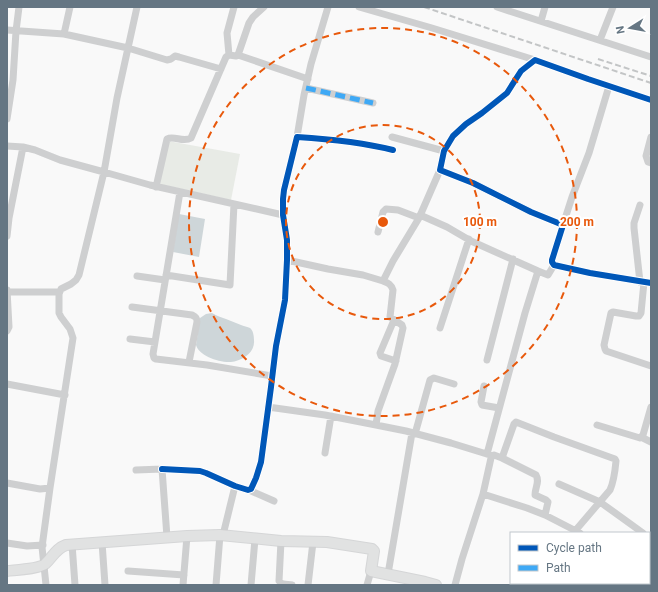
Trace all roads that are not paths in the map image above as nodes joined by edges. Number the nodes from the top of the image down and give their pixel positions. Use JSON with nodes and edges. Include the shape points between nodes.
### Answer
{"nodes":[{"id":1,"x":19,"y":7,"type":"edge"},
{"id":2,"x":70,"y":7,"type":"edge"},
{"id":3,"x":137,"y":7,"type":"edge"},
{"id":4,"x":234,"y":7,"type":"edge"},
{"id":5,"x":264,"y":7,"type":"edge"},
{"id":6,"x":328,"y":7,"type":"edge"},
{"id":7,"x":359,"y":7,"type":"edge"},
{"id":8,"x":497,"y":7,"type":"edge"},
{"id":9,"x":545,"y":7,"type":"edge"},
{"id":10,"x":613,"y":7,"type":"edge"},
{"id":11,"x":541,"y":21,"type":"junction"},
{"id":12,"x":7,"y":30,"type":"edge"},
{"id":13,"x":16,"y":31,"type":"junction"},
{"id":14,"x":64,"y":34,"type":"junction"},
{"id":15,"x":600,"y":40,"type":"junction"},
{"id":16,"x":128,"y":48,"type":"junction"},
{"id":17,"x":229,"y":55,"type":"junction"},
{"id":18,"x":238,"y":55,"type":"junction"},
{"id":19,"x":651,"y":57,"type":"edge"},
{"id":20,"x":535,"y":60,"type":"junction"},
{"id":21,"x":221,"y":69,"type":"junction"},
{"id":22,"x":308,"y":79,"type":"junction"},
{"id":23,"x":609,"y":86,"type":"junction"},
{"id":24,"x":306,"y":88,"type":"junction"},
{"id":25,"x":651,"y":100,"type":"edge"},
{"id":26,"x":372,"y":103,"type":"dead end"},
{"id":27,"x":7,"y":119,"type":"edge"},
{"id":28,"x":651,"y":136,"type":"edge"},
{"id":29,"x":297,"y":137,"type":"junction"},
{"id":30,"x":392,"y":137,"type":"dead end"},
{"id":31,"x":7,"y":146,"type":"edge"},
{"id":32,"x":23,"y":147,"type":"junction"},
{"id":33,"x":393,"y":150,"type":"dead end"},
{"id":34,"x":444,"y":151,"type":"junction"},
{"id":35,"x":651,"y":163,"type":"edge"},
{"id":36,"x":440,"y":170,"type":"junction"},
{"id":37,"x":104,"y":172,"type":"junction"},
{"id":38,"x":150,"y":185,"type":"junction"},
{"id":39,"x":180,"y":192,"type":"junction"},
{"id":40,"x":234,"y":204,"type":"junction"},
{"id":41,"x":640,"y":205,"type":"dead end"},
{"id":42,"x":283,"y":215,"type":"junction"},
{"id":43,"x":420,"y":217,"type":"junction"},
{"id":44,"x":563,"y":225,"type":"junction"},
{"id":45,"x":7,"y":226,"type":"edge"},
{"id":46,"x":378,"y":232,"type":"dead end"},
{"id":47,"x":7,"y":236,"type":"edge"},
{"id":48,"x":469,"y":239,"type":"junction"},
{"id":49,"x":513,"y":259,"type":"junction"},
{"id":50,"x":287,"y":260,"type":"junction"},
{"id":51,"x":554,"y":265,"type":"junction"},
{"id":52,"x":538,"y":271,"type":"junction"},
{"id":53,"x":137,"y":276,"type":"dead end"},
{"id":54,"x":166,"y":278,"type":"junction"},
{"id":55,"x":383,"y":280,"type":"junction"},
{"id":56,"x":645,"y":282,"type":"edge"},
{"id":57,"x":7,"y":291,"type":"edge"},
{"id":58,"x":59,"y":292,"type":"junction"},
{"id":59,"x":132,"y":307,"type":"dead end"},
{"id":60,"x":161,"y":310,"type":"junction"},
{"id":61,"x":394,"y":320,"type":"junction"},
{"id":62,"x":440,"y":328,"type":"dead end"},
{"id":63,"x":7,"y":331,"type":"edge"},
{"id":64,"x":130,"y":339,"type":"dead end"},
{"id":65,"x":155,"y":342,"type":"junction"},
{"id":66,"x":487,"y":360,"type":"dead end"},
{"id":67,"x":396,"y":361,"type":"junction"},
{"id":68,"x":190,"y":362,"type":"junction"},
{"id":69,"x":651,"y":366,"type":"edge"},
{"id":70,"x":272,"y":376,"type":"junction"},
{"id":71,"x":7,"y":384,"type":"edge"},
{"id":72,"x":454,"y":384,"type":"dead end"},
{"id":73,"x":484,"y":386,"type":"dead end"},
{"id":74,"x":65,"y":395,"type":"junction"},
{"id":75,"x":651,"y":407,"type":"edge"},
{"id":76,"x":268,"y":408,"type":"junction"},
{"id":77,"x":499,"y":408,"type":"junction"},
{"id":78,"x":331,"y":416,"type":"junction"},
{"id":79,"x":376,"y":425,"type":"junction"},
{"id":80,"x":596,"y":425,"type":"dead end"},
{"id":81,"x":414,"y":433,"type":"junction"},
{"id":82,"x":641,"y":437,"type":"junction"},
{"id":83,"x":651,"y":442,"type":"edge"},
{"id":84,"x":325,"y":453,"type":"dead end"},
{"id":85,"x":489,"y":455,"type":"junction"},
{"id":86,"x":502,"y":458,"type":"junction"},
{"id":87,"x":162,"y":469,"type":"junction"},
{"id":88,"x":136,"y":470,"type":"dead end"},
{"id":89,"x":7,"y":483,"type":"edge"},
{"id":90,"x":559,"y":484,"type":"dead end"},
{"id":91,"x":234,"y":486,"type":"junction"},
{"id":92,"x":50,"y":488,"type":"junction"},
{"id":93,"x":249,"y":490,"type":"junction"},
{"id":94,"x":483,"y":494,"type":"junction"},
{"id":95,"x":274,"y":500,"type":"dead end"},
{"id":96,"x":600,"y":502,"type":"junction"},
{"id":97,"x":545,"y":515,"type":"junction"},
{"id":98,"x":577,"y":532,"type":"edge"},
{"id":99,"x":642,"y":532,"type":"edge"},
{"id":100,"x":221,"y":535,"type":"junction"},
{"id":101,"x":187,"y":536,"type":"junction"},
{"id":102,"x":167,"y":537,"type":"junction"},
{"id":103,"x":255,"y":539,"type":"junction"},
{"id":104,"x":281,"y":541,"type":"junction"},
{"id":105,"x":102,"y":542,"type":"junction"},
{"id":106,"x":313,"y":542,"type":"junction"},
{"id":107,"x":7,"y":543,"type":"edge"},
{"id":108,"x":72,"y":544,"type":"junction"},
{"id":109,"x":42,"y":546,"type":"junction"},
{"id":110,"x":44,"y":562,"type":"junction"},
{"id":111,"x":371,"y":570,"type":"junction"},
{"id":112,"x":7,"y":571,"type":"edge"},
{"id":113,"x":128,"y":571,"type":"dead end"},
{"id":114,"x":388,"y":574,"type":"junction"},
{"id":115,"x":184,"y":575,"type":"junction"},
{"id":116,"x":282,"y":584,"type":"edge"},
{"id":117,"x":46,"y":585,"type":"edge"},
{"id":118,"x":74,"y":585,"type":"edge"},
{"id":119,"x":106,"y":585,"type":"edge"},
{"id":120,"x":182,"y":585,"type":"edge"},
{"id":121,"x":216,"y":585,"type":"edge"},
{"id":122,"x":251,"y":585,"type":"edge"},
{"id":123,"x":292,"y":585,"type":"edge"},
{"id":124,"x":308,"y":585,"type":"edge"},
{"id":125,"x":367,"y":585,"type":"edge"},
{"id":126,"x":436,"y":585,"type":"edge"},
{"id":127,"x":455,"y":585,"type":"edge"}],
"edges":[{"from":1,"to":13,"type":"street"},
{"from":2,"to":14,"type":"street"},
{"from":3,"to":16,"type":"street"},
{"from":4,"to":17,"type":"street","via":[[228,33]]},
{"from":5,"to":18,"type":"street","via":[[249,24]]},
{"from":6,"to":22,"type":"street"},
{"from":7,"to":20,"type":"street"},
{"from":8,"to":11,"type":"street"},
{"from":9,"to":11,"type":"street"},
{"from":10,"to":15,"type":"street"},
{"from":11,"to":15,"type":"street"},
{"from":12,"to":13,"type":"street"},
{"from":13,"to":14,"type":"street"},
{"from":13,"to":27,"type":"street","via":[[13,80]]},
{"from":14,"to":16,"type":"street"},
{"from":15,"to":19,"type":"street"},
{"from":16,"to":21,"type":"street","via":[[164,59],[171,60],[179,56]]},
{"from":16,"to":37,"type":"street"},
{"from":17,"to":18,"type":"street"},
{"from":17,"to":21,"type":"street"},
{"from":18,"to":22,"type":"street"},
{"from":20,"to":23,"type":"street"},
{"from":20,"to":34,"type":"street","via":[[521,71],[507,93],[453,136]]},
{"from":21,"to":38,"type":"street","via":[[191,138],[167,139]]},
{"from":22,"to":24,"type":"street"},
{"from":23,"to":25,"type":"street"},
{"from":23,"to":44,"type":"street","via":[[590,153]]},
{"from":24,"to":26,"type":"street"},
{"from":24,"to":29,"type":"street"},
{"from":28,"to":35,"type":"street","via":[[646,158]]},
{"from":29,"to":33,"type":"street","via":[[341,140]]},
{"from":29,"to":42,"type":"street","via":[[284,190]]},
{"from":30,"to":34,"type":"street"},
{"from":31,"to":32,"type":"street"},
{"from":32,"to":37,"type":"street"},
{"from":32,"to":45,"type":"street"},
{"from":34,"to":36,"type":"street"},
{"from":36,"to":43,"type":"street"},
{"from":36,"to":44,"type":"street"},
{"from":37,"to":38,"type":"street"},
{"from":37,"to":58,"type":"street","via":[[79,274],[72,284]]},
{"from":38,"to":39,"type":"street"},
{"from":39,"to":40,"type":"street"},
{"from":39,"to":54,"type":"street"},
{"from":40,"to":42,"type":"street"},
{"from":40,"to":54,"type":"street","via":[[230,285]]},
{"from":41,"to":56,"type":"street","via":[[634,228]]},
{"from":42,"to":50,"type":"street"},
{"from":43,"to":46,"type":"street","via":[[386,209]]},
{"from":43,"to":48,"type":"street"},
{"from":43,"to":55,"type":"street"},
{"from":44,"to":51,"type":"street","via":[[552,260]]},
{"from":45,"to":47,"type":"street"},
{"from":48,"to":49,"type":"street"},
{"from":48,"to":62,"type":"street"},
{"from":49,"to":52,"type":"street"},
{"from":49,"to":66,"type":"street"},
{"from":50,"to":55,"type":"street"},
{"from":50,"to":70,"type":"street","via":[[285,300]]},
{"from":51,"to":52,"type":"street","via":[[548,275]]},
{"from":51,"to":56,"type":"street"},
{"from":52,"to":77,"type":"street"},
{"from":53,"to":54,"type":"street"},
{"from":54,"to":60,"type":"street"},
{"from":55,"to":61,"type":"street","via":[[392,286],[390,315]]},
{"from":56,"to":69,"type":"street","via":[[641,313],[636,316],[611,313],[604,345],[606,351]]},
{"from":57,"to":58,"type":"street"},
{"from":57,"to":63,"type":"street"},
{"from":58,"to":74,"type":"street","via":[[59,313],[73,338]]},
{"from":59,"to":60,"type":"street"},
{"from":60,"to":65,"type":"street"},
{"from":60,"to":68,"type":"street","via":[[197,318]]},
{"from":61,"to":67,"type":"street","via":[[404,328]]},
{"from":61,"to":67,"type":"street","via":[[380,353]]},
{"from":64,"to":65,"type":"street"},
{"from":65,"to":68,"type":"street","via":[[154,358]]},
{"from":67,"to":79,"type":"street","via":[[378,411]]},
{"from":68,"to":70,"type":"street"},
{"from":70,"to":76,"type":"street"},
{"from":71,"to":74,"type":"street"},
{"from":72,"to":81,"type":"street","via":[[434,378],[430,380]]},
{"from":73,"to":77,"type":"street","via":[[482,405]]},
{"from":74,"to":92,"type":"street"},
{"from":75,"to":82,"type":"street"},
{"from":76,"to":78,"type":"street"},
{"from":76,"to":93,"type":"street","via":[[261,462]]},
{"from":77,"to":85,"type":"street"},
{"from":78,"to":79,"type":"street"},
{"from":78,"to":84,"type":"street"},
{"from":79,"to":81,"type":"street"},
{"from":80,"to":82,"type":"street"},
{"from":81,"to":85,"type":"street"},
{"from":81,"to":114,"type":"street"},
{"from":82,"to":83,"type":"street"},
{"from":85,"to":86,"type":"street"},
{"from":85,"to":94,"type":"street"},
{"from":86,"to":96,"type":"street","via":[[516,422],[614,459],[616,461],[613,484]]},
{"from":86,"to":97,"type":"street","via":[[536,475],[538,481],[535,495],[548,502]]},
{"from":87,"to":88,"type":"street"},
{"from":87,"to":91,"type":"street","via":[[200,471]]},
{"from":87,"to":102,"type":"street"},
{"from":89,"to":92,"type":"street","via":[[40,489]]},
{"from":90,"to":96,"type":"street"},
{"from":91,"to":93,"type":"street"},
{"from":91,"to":100,"type":"street"},
{"from":92,"to":109,"type":"street"},
{"from":93,"to":95,"type":"street"},
{"from":94,"to":97,"type":"street"},
{"from":94,"to":127,"type":"street"},
{"from":96,"to":98,"type":"street"},
{"from":96,"to":99,"type":"street"},
{"from":97,"to":98,"type":"street"},
{"from":100,"to":101,"type":"street"},
{"from":100,"to":103,"type":"street"},
{"from":100,"to":121,"type":"street"},
{"from":101,"to":102,"type":"street"},
{"from":101,"to":115,"type":"street"},
{"from":102,"to":105,"type":"street"},
{"from":103,"to":104,"type":"street"},
{"from":103,"to":122,"type":"street"},
{"from":104,"to":106,"type":"street"},
{"from":104,"to":116,"type":"street","via":[[279,581]]},
{"from":105,"to":108,"type":"street"},
{"from":105,"to":119,"type":"street"},
{"from":106,"to":111,"type":"street","via":[[373,550]]},
{"from":106,"to":124,"type":"street"},
{"from":107,"to":109,"type":"street"},
{"from":108,"to":110,"type":"street","via":[[60,547]]},
{"from":108,"to":118,"type":"street"},
{"from":109,"to":110,"type":"street"},
{"from":110,"to":112,"type":"street","via":[[40,566]]},
{"from":110,"to":117,"type":"street"},
{"from":111,"to":114,"type":"street"},
{"from":111,"to":125,"type":"street"},
{"from":113,"to":115,"type":"street"},
{"from":114,"to":126,"type":"street"},
{"from":115,"to":120,"type":"street"},
{"from":116,"to":123,"type":"street"}]}
